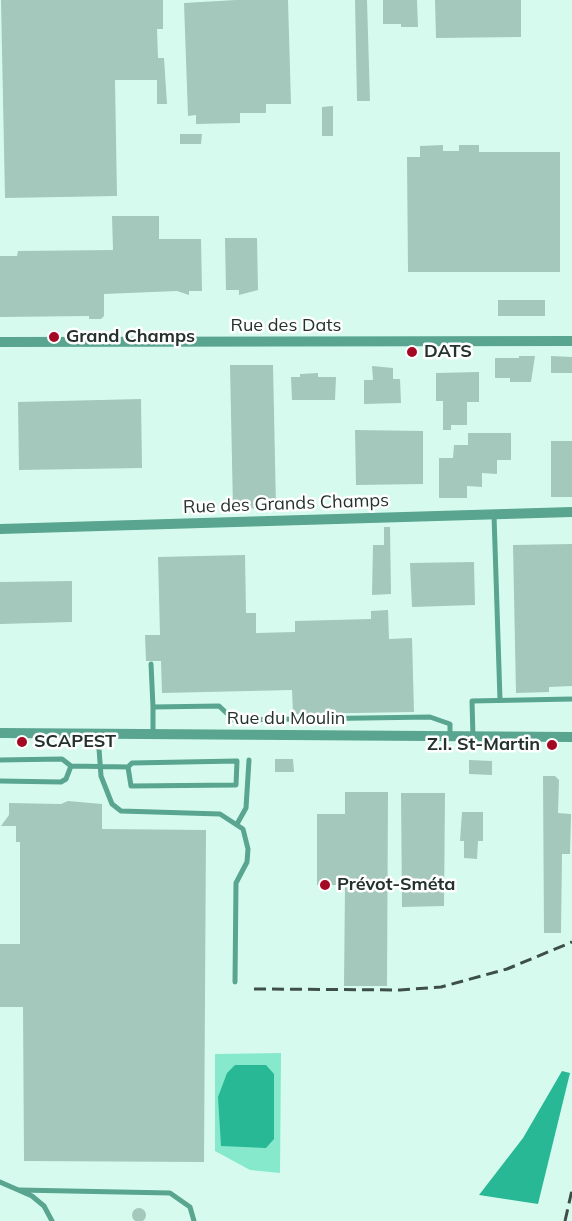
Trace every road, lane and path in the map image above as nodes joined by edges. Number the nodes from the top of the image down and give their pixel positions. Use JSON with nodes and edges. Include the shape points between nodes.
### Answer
{"nodes":[{"id":1,"x":572,"y":341,"type":"edge"},
{"id":2,"x":0,"y":342,"type":"edge"},
{"id":3,"x":572,"y":513,"type":"edge"},
{"id":4,"x":494,"y":515,"type":"junction"},
{"id":5,"x":0,"y":529,"type":"edge"},
{"id":6,"x":151,"y":664,"type":"dead end"},
{"id":7,"x":572,"y":699,"type":"edge"},
{"id":8,"x":500,"y":700,"type":"junction"},
{"id":9,"x":153,"y":707,"type":"junction"},
{"id":10,"x":0,"y":733,"type":"edge"},
{"id":11,"x":98,"y":735,"type":"junction"},
{"id":12,"x":153,"y":735,"type":"junction"},
{"id":13,"x":572,"y":737,"type":"edge"},
{"id":14,"x":450,"y":738,"type":"junction"},
{"id":15,"x":473,"y":738,"type":"junction"},
{"id":16,"x":0,"y":760,"type":"edge"},
{"id":17,"x":249,"y":760,"type":"dead end"},
{"id":18,"x":71,"y":766,"type":"junction"},
{"id":19,"x":100,"y":767,"type":"junction"},
{"id":20,"x":128,"y":767,"type":"junction"},
{"id":21,"x":0,"y":780,"type":"edge"},
{"id":22,"x":237,"y":824,"type":"junction"},
{"id":23,"x":235,"y":982,"type":"dead end"},
{"id":24,"x":0,"y":1182,"type":"edge"},
{"id":25,"x":19,"y":1190,"type":"junction"},
{"id":26,"x":52,"y":1221,"type":"edge"},
{"id":27,"x":194,"y":1221,"type":"edge"}],
"edges":[{"from":1,"to":2,"type":"street","name":"Rue des Dats"},
{"from":3,"to":4,"type":"street","name":"Rue des Grands Champs"},
{"from":4,"to":5,"type":"street","name":"Rue des Grands Champs"},
{"from":4,"to":8,"type":"lane"},
{"from":6,"to":9,"type":"lane"},
{"from":7,"to":8,"type":"lane"},
{"from":8,"to":15,"type":"lane","via":[[472,701]]},
{"from":9,"to":12,"type":"lane"},
{"from":9,"to":14,"type":"lane","via":[[219,706],[234,720],[430,717],[450,724]]},
{"from":10,"to":11,"type":"street","name":"Rue du Moulin"},
{"from":11,"to":12,"type":"street","name":"Rue du Moulin"},
{"from":11,"to":19,"type":"lane"},
{"from":12,"to":14,"type":"street","name":"Rue du Moulin"},
{"from":13,"to":15,"type":"street","name":"Rue du Moulin"},
{"from":14,"to":15,"type":"street","name":"Rue du Moulin"},
{"from":16,"to":18,"type":"lane","via":[[62,759]]},
{"from":17,"to":22,"type":"lane","via":[[246,808]]},
{"from":18,"to":19,"type":"lane"},
{"from":18,"to":21,"type":"lane","via":[[61,782]]},
{"from":19,"to":20,"type":"lane"},
{"from":19,"to":22,"type":"lane","via":[[107,795],[121,811],[220,814]]},
{"from":20,"to":20,"type":"lane","via":[[131,786],[236,785],[237,761],[132,763]]},
{"from":22,"to":23,"type":"lane","via":[[243,829],[248,849],[247,862],[236,883]]},
{"from":24,"to":25,"type":"lane"},
{"from":25,"to":26,"type":"lane","via":[[44,1206]]},
{"from":25,"to":27,"type":"lane","via":[[170,1193],[190,1208]]}]}
